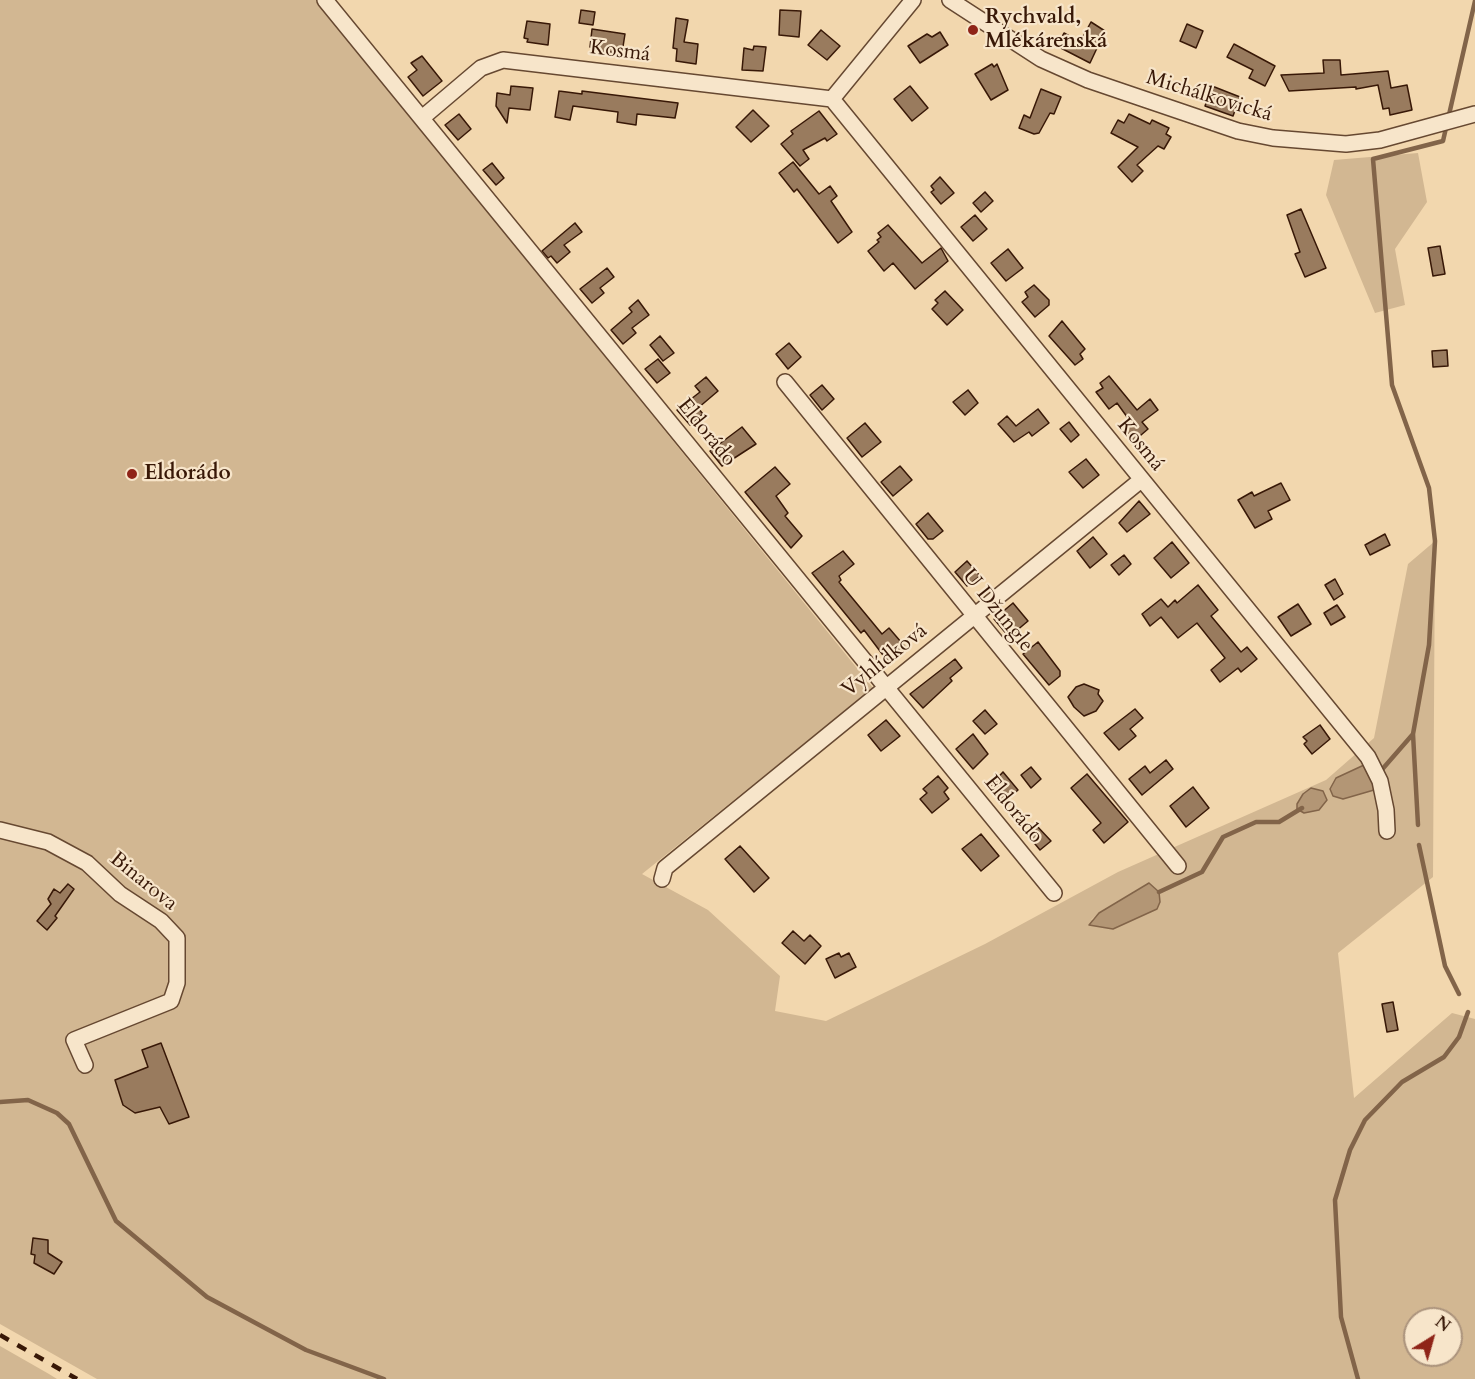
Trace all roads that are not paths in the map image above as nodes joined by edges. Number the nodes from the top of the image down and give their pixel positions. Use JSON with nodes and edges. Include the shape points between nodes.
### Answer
{"nodes":[{"id":1,"x":325,"y":0,"type":"edge"},
{"id":2,"x":913,"y":0,"type":"edge"},
{"id":3,"x":950,"y":0,"type":"edge"},
{"id":4,"x":831,"y":99,"type":"junction"},
{"id":5,"x":1475,"y":114,"type":"edge"},
{"id":6,"x":422,"y":118,"type":"junction"},
{"id":7,"x":785,"y":382,"type":"dead end"},
{"id":8,"x":1141,"y":480,"type":"junction"},
{"id":9,"x":973,"y":615,"type":"junction"},
{"id":10,"x":885,"y":687,"type":"junction"},
{"id":11,"x":0,"y":830,"type":"edge"},
{"id":12,"x":1388,"y":831,"type":"dead end"},
{"id":13,"x":1178,"y":866,"type":"dead end"},
{"id":14,"x":662,"y":879,"type":"dead end"},
{"id":15,"x":1054,"y":893,"type":"dead end"},
{"id":16,"x":85,"y":1065,"type":"dead end"}],
"edges":[{"from":1,"to":6,"type":"street","name":"Eldorádo"},
{"from":2,"to":4,"type":"street"},
{"from":3,"to":5,"type":"street","name":"Michálkovická","via":[[1041,59],[1088,80],[1273,138],[1334,144],[1380,140]]},
{"from":4,"to":6,"type":"street","name":"Kosmá","via":[[503,60],[481,68]]},
{"from":4,"to":8,"type":"street","name":"Kosmá"},
{"from":6,"to":10,"type":"street","name":"Eldorádo"},
{"from":7,"to":9,"type":"street","name":"U Džungle"},
{"from":8,"to":9,"type":"street","name":"Vyhlídková"},
{"from":8,"to":12,"type":"street","name":"Kosmá","via":[[1368,757],[1380,781]]},
{"from":9,"to":10,"type":"street","name":"Vyhlídková"},
{"from":9,"to":13,"type":"street","name":"U Džungle"},
{"from":10,"to":14,"type":"street","name":"Vyhlídková","via":[[665,868]]},
{"from":10,"to":15,"type":"street","name":"Eldorádo"},
{"from":11,"to":16,"type":"street","name":"Binarova","via":[[48,842],[87,863],[177,938],[177,983],[171,1002],[74,1040]]}]}
